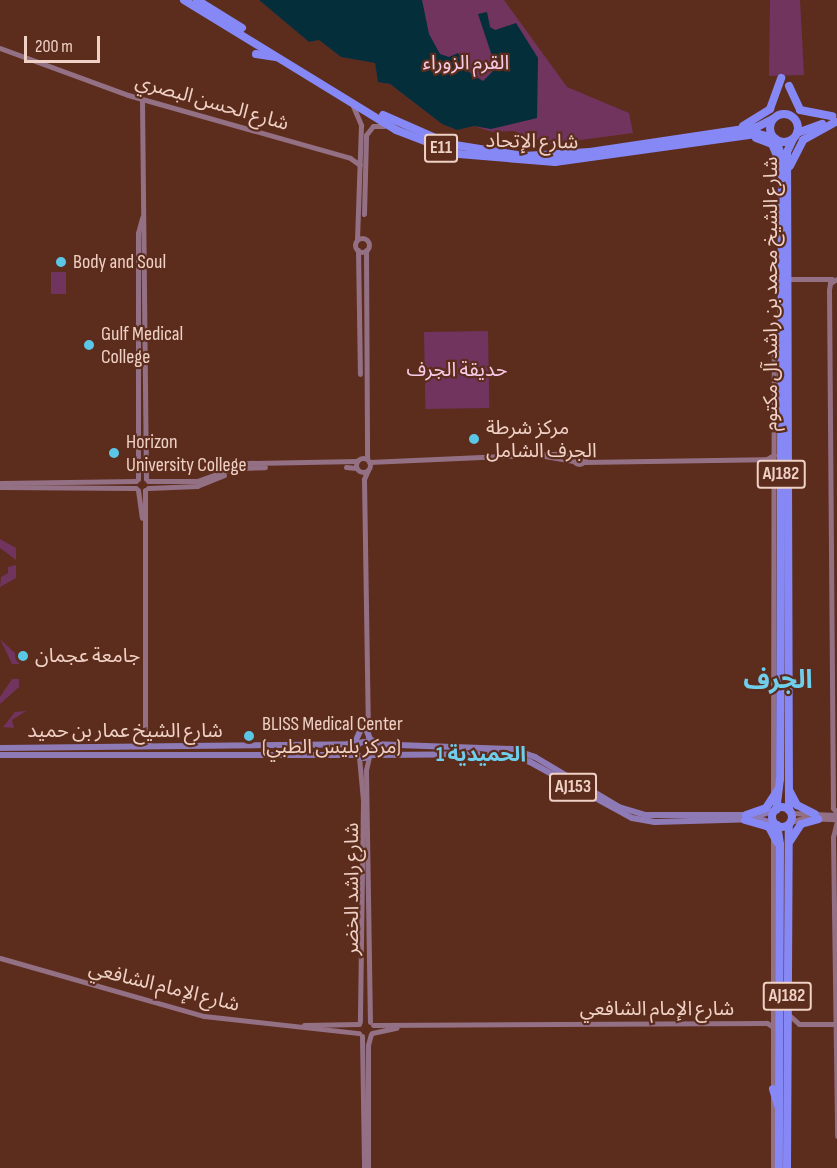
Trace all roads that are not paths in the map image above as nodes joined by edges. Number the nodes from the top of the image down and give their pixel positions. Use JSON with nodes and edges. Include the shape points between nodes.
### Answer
{"nodes":[{"id":1,"x":184,"y":0,"type":"edge"},
{"id":2,"x":197,"y":0,"type":"edge"},
{"id":3,"x":0,"y":48,"type":"edge"},
{"id":4,"x":256,"y":54,"type":"dead end"},
{"id":5,"x":282,"y":58,"type":"junction"},
{"id":6,"x":781,"y":78,"type":"dead end"},
{"id":7,"x":789,"y":86,"type":"dead end"},
{"id":8,"x":346,"y":98,"type":"junction"},
{"id":9,"x":142,"y":100,"type":"junction"},
{"id":10,"x":794,"y":117,"type":"junction"},
{"id":11,"x":773,"y":119,"type":"junction"},
{"id":12,"x":835,"y":119,"type":"edge"},
{"id":13,"x":361,"y":125,"type":"junction"},
{"id":14,"x":396,"y":130,"type":"junction"},
{"id":15,"x":366,"y":133,"type":"junction"},
{"id":16,"x":736,"y":134,"type":"junction"},
{"id":17,"x":795,"y":136,"type":"junction"},
{"id":18,"x":775,"y":138,"type":"junction"},
{"id":19,"x":360,"y":149,"type":"junction"},
{"id":20,"x":350,"y":158,"type":"junction"},
{"id":21,"x":608,"y":160,"type":"junction"},
{"id":22,"x":515,"y":162,"type":"junction"},
{"id":23,"x":360,"y":165,"type":"junction"},
{"id":24,"x":591,"y":167,"type":"dead end"},
{"id":25,"x":529,"y":170,"type":"dead end"},
{"id":26,"x":781,"y":176,"type":"junction"},
{"id":27,"x":788,"y":184,"type":"junction"},
{"id":28,"x":141,"y":238,"type":"junction"},
{"id":29,"x":366,"y":239,"type":"junction"},
{"id":30,"x":357,"y":240,"type":"junction"},
{"id":31,"x":358,"y":250,"type":"junction"},
{"id":32,"x":366,"y":250,"type":"junction"},
{"id":33,"x":788,"y":279,"type":"junction"},
{"id":34,"x":836,"y":279,"type":"edge"},
{"id":35,"x":781,"y":309,"type":"junction"},
{"id":36,"x":133,"y":313,"type":"dead end"},
{"id":37,"x":138,"y":320,"type":"junction"},
{"id":38,"x":138,"y":330,"type":"junction"},
{"id":39,"x":133,"y":339,"type":"dead end"},
{"id":40,"x":774,"y":353,"type":"joint"},
{"id":41,"x":133,"y":358,"type":"dead end"},
{"id":42,"x":139,"y":367,"type":"junction"},
{"id":43,"x":139,"y":379,"type":"junction"},
{"id":44,"x":134,"y":389,"type":"dead end"},
{"id":45,"x":575,"y":453,"type":"junction"},
{"id":46,"x":534,"y":454,"type":"junction"},
{"id":47,"x":584,"y":454,"type":"junction"},
{"id":48,"x":774,"y":455,"type":"junction"},
{"id":49,"x":134,"y":456,"type":"dead end"},
{"id":50,"x":767,"y":459,"type":"junction"},
{"id":51,"x":594,"y":460,"type":"junction"},
{"id":52,"x":573,"y":461,"type":"junction"},
{"id":53,"x":139,"y":462,"type":"junction"},
{"id":54,"x":584,"y":462,"type":"junction"},
{"id":55,"x":774,"y":463,"type":"junction"},
{"id":56,"x":358,"y":465,"type":"junction"},
{"id":57,"x":368,"y":465,"type":"junction"},
{"id":58,"x":39,"y":478,"type":"dead end"},
{"id":59,"x":119,"y":478,"type":"dead end"},
{"id":60,"x":137,"y":480,"type":"junction"},
{"id":61,"x":147,"y":480,"type":"junction"},
{"id":62,"x":33,"y":482,"type":"junction"},
{"id":63,"x":126,"y":482,"type":"junction"},
{"id":64,"x":0,"y":483,"type":"edge"},
{"id":65,"x":0,"y":488,"type":"edge"},
{"id":66,"x":142,"y":489,"type":"junction"},
{"id":67,"x":834,"y":525,"type":"edge"},
{"id":68,"x":773,"y":563,"type":"junction"},
{"id":69,"x":780,"y":587,"type":"junction"},
{"id":70,"x":780,"y":662,"type":"junction"},
{"id":71,"x":773,"y":675,"type":"junction"},
{"id":72,"x":773,"y":708,"type":"junction"},
{"id":73,"x":780,"y":723,"type":"junction"},
{"id":74,"x":364,"y":727,"type":"junction"},
{"id":75,"x":145,"y":735,"type":"junction"},
{"id":76,"x":141,"y":743,"type":"dead end"},
{"id":77,"x":149,"y":743,"type":"dead end"},
{"id":78,"x":359,"y":744,"type":"junction"},
{"id":79,"x":369,"y":744,"type":"junction"},
{"id":80,"x":398,"y":746,"type":"junction"},
{"id":81,"x":249,"y":747,"type":"junction"},
{"id":82,"x":329,"y":747,"type":"junction"},
{"id":83,"x":0,"y":748,"type":"edge"},
{"id":84,"x":75,"y":753,"type":"junction"},
{"id":85,"x":113,"y":753,"type":"junction"},
{"id":86,"x":131,"y":753,"type":"junction"},
{"id":87,"x":210,"y":753,"type":"junction"},
{"id":88,"x":302,"y":753,"type":"junction"},
{"id":89,"x":312,"y":753,"type":"junction"},
{"id":90,"x":27,"y":754,"type":"junction"},
{"id":91,"x":0,"y":755,"type":"edge"},
{"id":92,"x":358,"y":756,"type":"junction"},
{"id":93,"x":370,"y":756,"type":"junction"},
{"id":94,"x":199,"y":758,"type":"dead end"},
{"id":95,"x":255,"y":758,"type":"dead end"},
{"id":96,"x":295,"y":758,"type":"dead end"},
{"id":97,"x":320,"y":758,"type":"dead end"},
{"id":98,"x":20,"y":759,"type":"dead end"},
{"id":99,"x":85,"y":759,"type":"dead end"},
{"id":100,"x":104,"y":759,"type":"dead end"},
{"id":101,"x":140,"y":759,"type":"dead end"},
{"id":102,"x":366,"y":770,"type":"junction"},
{"id":103,"x":372,"y":775,"type":"dead end"},
{"id":104,"x":784,"y":782,"type":"junction"},
{"id":105,"x":774,"y":807,"type":"junction"},
{"id":106,"x":836,"y":812,"type":"edge"},
{"id":107,"x":817,"y":816,"type":"junction"},
{"id":108,"x":790,"y":817,"type":"junction"},
{"id":109,"x":828,"y":817,"type":"junction"},
{"id":110,"x":746,"y":818,"type":"junction"},
{"id":111,"x":836,"y":822,"type":"edge"},
{"id":112,"x":775,"y":827,"type":"junction"},
{"id":113,"x":836,"y":855,"type":"edge"},
{"id":114,"x":784,"y":862,"type":"junction"},
{"id":115,"x":780,"y":935,"type":"junction"},
{"id":116,"x":0,"y":956,"type":"edge"},
{"id":117,"x":773,"y":965,"type":"junction"},
{"id":118,"x":130,"y":996,"type":"junction"},
{"id":119,"x":119,"y":1000,"type":"dead end"},
{"id":120,"x":836,"y":1001,"type":"edge"},
{"id":121,"x":787,"y":1010,"type":"junction"},
{"id":122,"x":773,"y":1019,"type":"junction"},
{"id":123,"x":360,"y":1023,"type":"junction"},
{"id":124,"x":372,"y":1023,"type":"junction"},
{"id":125,"x":767,"y":1023,"type":"junction"},
{"id":126,"x":799,"y":1024,"type":"junction"},
{"id":127,"x":835,"y":1024,"type":"junction"},
{"id":128,"x":403,"y":1026,"type":"junction"},
{"id":129,"x":773,"y":1027,"type":"junction"},
{"id":130,"x":360,"y":1034,"type":"junction"},
{"id":131,"x":372,"y":1034,"type":"junction"},
{"id":132,"x":787,"y":1040,"type":"junction"},
{"id":133,"x":836,"y":1075,"type":"edge"},
{"id":134,"x":773,"y":1089,"type":"junction"},
{"id":135,"x":784,"y":1110,"type":"junction"},
{"id":136,"x":793,"y":1127,"type":"dead end"},
{"id":137,"x":837,"y":1136,"type":"edge"},
{"id":138,"x":793,"y":1143,"type":"dead end"},
{"id":139,"x":785,"y":1166,"type":"edge"},
{"id":140,"x":366,"y":1168,"type":"edge"},
{"id":141,"x":773,"y":1168,"type":"edge"}],
"edges":[{"from":1,"to":5,"type":"highway","name":"شارع الإتحاد","number":"E11"},
{"from":2,"to":16,"type":"highway","name":"شارع الإتحاد","number":"E11","via":[[391,120],[468,149],[546,156]]},
{"from":3,"to":9,"type":"street","name":"شارع الحسن البصري"},
{"from":4,"to":5,"type":"highway"},
{"from":5,"to":8,"type":"highway","name":"شارع الإتحاد","number":"E11"},
{"from":6,"to":16,"type":"highway","via":[[770,109]]},
{"from":7,"to":12,"type":"highway","via":[[794,102],[803,112]]},
{"from":8,"to":13,"type":"street"},
{"from":8,"to":14,"type":"highway","name":"شارع الإتحاد","number":"E11"},
{"from":9,"to":20,"type":"street","name":"شارع الحسن البصري"},
{"from":9,"to":28,"type":"street"},
{"from":10,"to":11,"type":"highway","via":[[782,113]]},
{"from":10,"to":12,"type":"highway"},
{"from":10,"to":17,"type":"highway"},
{"from":11,"to":16,"type":"highway","name":"شارع الإتحاد","number":"E11"},
{"from":11,"to":18,"type":"highway","via":[[770,126]]},
{"from":12,"to":17,"type":"highway"},
{"from":12,"to":27,"type":"highway","via":[[803,140],[792,158]]},
{"from":13,"to":15,"type":"street","via":[[364,121],[369,123]]},
{"from":13,"to":19,"type":"street"},
{"from":14,"to":15,"type":"street","via":[[378,125]]},
{"from":14,"to":22,"type":"highway","name":"شارع الإتحاد","number":"E11","via":[[459,154]]},
{"from":15,"to":29,"type":"street"},
{"from":16,"to":18,"type":"highway","name":"شارع الإتحاد","number":"E11"},
{"from":16,"to":21,"type":"highway","name":"شارع الإتحاد","number":"E11"},
{"from":16,"to":26,"type":"highway","via":[[772,144]]},
{"from":17,"to":18,"type":"highway"},
{"from":17,"to":27,"type":"highway","name":"شارع الشيخ محمد بن راشد آل مكتوم","number":"AJ182","via":[[788,149]]},
{"from":18,"to":26,"type":"highway","name":"شارع الشيخ محمد بن راشد آل مكتوم","number":"AJ182","via":[[781,149]]},
{"from":19,"to":20,"type":"street"},
{"from":19,"to":23,"type":"street"},
{"from":20,"to":23,"type":"street","name":"شارع الحسن البصري"},
{"from":21,"to":22,"type":"highway","name":"شارع الإتحاد","number":"E11"},
{"from":21,"to":24,"type":"highway"},
{"from":22,"to":25,"type":"highway"},
{"from":23,"to":30,"type":"street"},
{"from":26,"to":35,"type":"highway","name":"شارع الشيخ محمد بن راشد آل مكتوم","number":"AJ182"},
{"from":27,"to":33,"type":"highway","name":"شارع الشيخ محمد بن راشد آل مكتوم","number":"AJ182"},
{"from":28,"to":37,"type":"street"},
{"from":28,"to":61,"type":"street"},
{"from":29,"to":30,"type":"street"},
{"from":29,"to":32,"type":"street"},
{"from":30,"to":31,"type":"street"},
{"from":31,"to":32,"type":"street"},
{"from":31,"to":56,"type":"street"},
{"from":32,"to":57,"type":"street"},
{"from":33,"to":34,"type":"street"},
{"from":33,"to":104,"type":"highway","name":"شارع الشيخ محمد بن راشد آل مكتوم","number":"AJ182"},
{"from":34,"to":67,"type":"street","via":[[829,285]]},
{"from":35,"to":40,"type":"highway"},
{"from":35,"to":69,"type":"highway","name":"شارع الشيخ محمد بن راشد آل مكتوم","number":"AJ182"},
{"from":36,"to":37,"type":"street"},
{"from":37,"to":38,"type":"street"},
{"from":38,"to":39,"type":"street"},
{"from":38,"to":42,"type":"street"},
{"from":40,"to":48,"type":"street"},
{"from":41,"to":42,"type":"street"},
{"from":42,"to":43,"type":"street"},
{"from":43,"to":44,"type":"street"},
{"from":43,"to":53,"type":"street"},
{"from":45,"to":46,"type":"street"},
{"from":45,"to":47,"type":"street"},
{"from":45,"to":52,"type":"street"},
{"from":46,"to":52,"type":"street"},
{"from":46,"to":57,"type":"street"},
{"from":47,"to":51,"type":"street"},
{"from":47,"to":54,"type":"street"},
{"from":48,"to":50,"type":"street"},
{"from":48,"to":55,"type":"street"},
{"from":49,"to":53,"type":"street"},
{"from":50,"to":51,"type":"street"},
{"from":50,"to":55,"type":"street"},
{"from":51,"to":54,"type":"street"},
{"from":52,"to":54,"type":"street"},
{"from":53,"to":60,"type":"street"},
{"from":55,"to":68,"type":"street"},
{"from":56,"to":57,"type":"street"},
{"from":56,"to":57,"type":"street"},
{"from":56,"to":61,"type":"street","via":[[247,464],[197,481]]},
{"from":56,"to":66,"type":"street","via":[[244,467],[202,485]]},
{"from":56,"to":74,"type":"street"},
{"from":57,"to":74,"type":"street","via":[[364,478]]},
{"from":58,"to":62,"type":"street"},
{"from":59,"to":63,"type":"street"},
{"from":60,"to":61,"type":"street"},
{"from":60,"to":63,"type":"street"},
{"from":60,"to":66,"type":"street"},
{"from":61,"to":66,"type":"street"},
{"from":62,"to":63,"type":"street"},
{"from":62,"to":64,"type":"street"},
{"from":65,"to":66,"type":"street"},
{"from":66,"to":75,"type":"street"},
{"from":67,"to":106,"type":"street"},
{"from":68,"to":69,"type":"highway"},
{"from":68,"to":71,"type":"street"},
{"from":69,"to":70,"type":"highway","name":"شارع الشيخ محمد بن راشد آل مكتوم","number":"AJ182"},
{"from":70,"to":71,"type":"highway"},
{"from":70,"to":73,"type":"highway","name":"شارع الشيخ محمد بن راشد آل مكتوم","number":"AJ182"},
{"from":71,"to":72,"type":"street"},
{"from":72,"to":73,"type":"highway"},
{"from":72,"to":105,"type":"street"},
{"from":73,"to":104,"type":"highway","name":"شارع الشيخ محمد بن راشد آل مكتوم","number":"AJ182"},
{"from":74,"to":78,"type":"street"},
{"from":74,"to":79,"type":"street"},
{"from":74,"to":80,"type":"main road","via":[[375,742]]},
{"from":74,"to":82,"type":"main road","via":[[354,741]]},
{"from":75,"to":76,"type":"street"},
{"from":75,"to":77,"type":"street"},
{"from":78,"to":79,"type":"main road","name":"شارع الشيخ عمار بن حميد"},
{"from":78,"to":82,"type":"main road","name":"شارع الشيخ عمار بن حميد"},
{"from":78,"to":92,"type":"main road"},
{"from":79,"to":80,"type":"main road","number":"AJ153"},
{"from":79,"to":93,"type":"main road"},
{"from":80,"to":110,"type":"main road","number":"AJ153","via":[[505,747],[535,757],[634,812]]},
{"from":81,"to":82,"type":"main road","name":"شارع الشيخ عمار بن حميد"},
{"from":81,"to":83,"type":"main road","name":"شارع الشيخ عمار بن حميد"},
{"from":81,"to":87,"type":"main road","name":"شارع الشيخ عمار بن حميد"},
{"from":81,"to":88,"type":"main road","name":"شارع الشيخ عمار بن حميد"},
{"from":81,"to":95,"type":"main road"},
{"from":84,"to":85,"type":"main road","name":"شارع الشيخ عمار بن حميد"},
{"from":84,"to":90,"type":"main road","name":"شارع الشيخ عمار بن حميد"},
{"from":84,"to":99,"type":"main road"},
{"from":85,"to":86,"type":"main road","name":"شارع الشيخ عمار بن حميد"},
{"from":85,"to":100,"type":"main road"},
{"from":86,"to":87,"type":"main road","name":"شارع الشيخ عمار بن حميد"},
{"from":86,"to":101,"type":"main road"},
{"from":87,"to":94,"type":"main road"},
{"from":88,"to":89,"type":"main road","name":"شارع الشيخ عمار بن حميد"},
{"from":88,"to":96,"type":"main road"},
{"from":89,"to":92,"type":"main road","name":"شارع الشيخ عمار بن حميد"},
{"from":89,"to":97,"type":"main road"},
{"from":90,"to":91,"type":"main road","name":"شارع الشيخ عمار بن حميد"},
{"from":90,"to":98,"type":"main road"},
{"from":92,"to":93,"type":"main road","name":"شارع الشيخ عمار بن حميد"},
{"from":92,"to":123,"type":"street","name":"شارع راشد الخضر","via":[[363,800]]},
{"from":93,"to":102,"type":"street","name":"شارع راشد الخضر"},
{"from":93,"to":110,"type":"main road","number":"AJ153","via":[[509,754],[632,818],[655,822]]},
{"from":102,"to":103,"type":"street"},
{"from":102,"to":124,"type":"street","name":"شارع راشد الخضر"},
{"from":104,"to":105,"type":"highway","name":"شارع الشيخ محمد بن راشد آل مكتوم","number":"AJ182"},
{"from":104,"to":107,"type":"highway","via":[[797,805]]},
{"from":104,"to":108,"type":"highway","name":"شارع الشيخ محمد بن راشد آل مكتوم","number":"AJ182"},
{"from":105,"to":108,"type":"highway"},
{"from":105,"to":110,"type":"highway"},
{"from":105,"to":112,"type":"highway","name":"شارع الشيخ محمد بن راشد آل مكتوم"},
{"from":106,"to":109,"type":"street"},
{"from":107,"to":108,"type":"street"},
{"from":107,"to":108,"type":"street"},
{"from":107,"to":109,"type":"street"},
{"from":107,"to":114,"type":"highway","via":[[793,832]]},
{"from":108,"to":112,"type":"highway"},
{"from":108,"to":114,"type":"highway","name":"شارع الشيخ محمد بن راشد آل مكتوم","number":"AJ182"},
{"from":109,"to":111,"type":"street"},
{"from":110,"to":112,"type":"highway"},
{"from":111,"to":113,"type":"street"},
{"from":112,"to":114,"type":"highway","name":"شارع الشيخ محمد بن راشد آل مكتوم"},
{"from":112,"to":117,"type":"street"},
{"from":113,"to":120,"type":"street"},
{"from":114,"to":115,"type":"highway","name":"شارع الشيخ محمد بن راشد آل مكتوم","number":"AJ182"},
{"from":114,"to":121,"type":"highway","name":"شارع الشيخ محمد بن راشد آل مكتوم","number":"AJ182"},
{"from":115,"to":117,"type":"highway"},
{"from":115,"to":135,"type":"highway","name":"شارع الشيخ محمد بن راشد آل مكتوم","number":"AJ182"},
{"from":116,"to":118,"type":"street","name":"شارع الإمام الشافعي"},
{"from":116,"to":123,"type":"street","name":"شارع الإمام الشافعي","via":[[218,1016],[295,1024]]},
{"from":117,"to":122,"type":"street"},
{"from":118,"to":119,"type":"street"},
{"from":118,"to":130,"type":"street","name":"شارع الإمام الشافعي","via":[[235,1022]]},
{"from":120,"to":127,"type":"street"},
{"from":121,"to":126,"type":"street"},
{"from":121,"to":132,"type":"highway","name":"شارع الشيخ محمد بن راشد آل مكتوم","number":"AJ182"},
{"from":122,"to":125,"type":"street"},
{"from":122,"to":129,"type":"street"},
{"from":123,"to":124,"type":"street","name":"شارع الإمام الشافعي"},
{"from":123,"to":130,"type":"street","name":"شارع راشد الخضر"},
{"from":124,"to":128,"type":"street","name":"شارع الإمام الشافعي"},
{"from":124,"to":131,"type":"street","name":"شارع راشد الخضر"},
{"from":125,"to":128,"type":"street","name":"شارع الإمام الشافعي"},
{"from":125,"to":129,"type":"street"},
{"from":126,"to":127,"type":"street"},
{"from":126,"to":132,"type":"street"},
{"from":127,"to":133,"type":"street"},
{"from":128,"to":131,"type":"street","name":"شارع الإمام الشافعي"},
{"from":129,"to":134,"type":"street"},
{"from":130,"to":131,"type":"street","name":"شارع الإمام الشافعي"},
{"from":130,"to":140,"type":"street"},
{"from":131,"to":140,"type":"street","via":[[368,1045]]},
{"from":132,"to":135,"type":"highway","name":"شارع الشيخ محمد بن راشد آل مكتوم","number":"AJ182"},
{"from":133,"to":137,"type":"street"},
{"from":134,"to":135,"type":"highway"},
{"from":134,"to":141,"type":"street"},
{"from":135,"to":136,"type":"highway"},
{"from":135,"to":139,"type":"highway","name":"شارع الشيخ محمد بن راشد آل مكتوم","number":"AJ182"},
{"from":138,"to":139,"type":"highway"}]}
